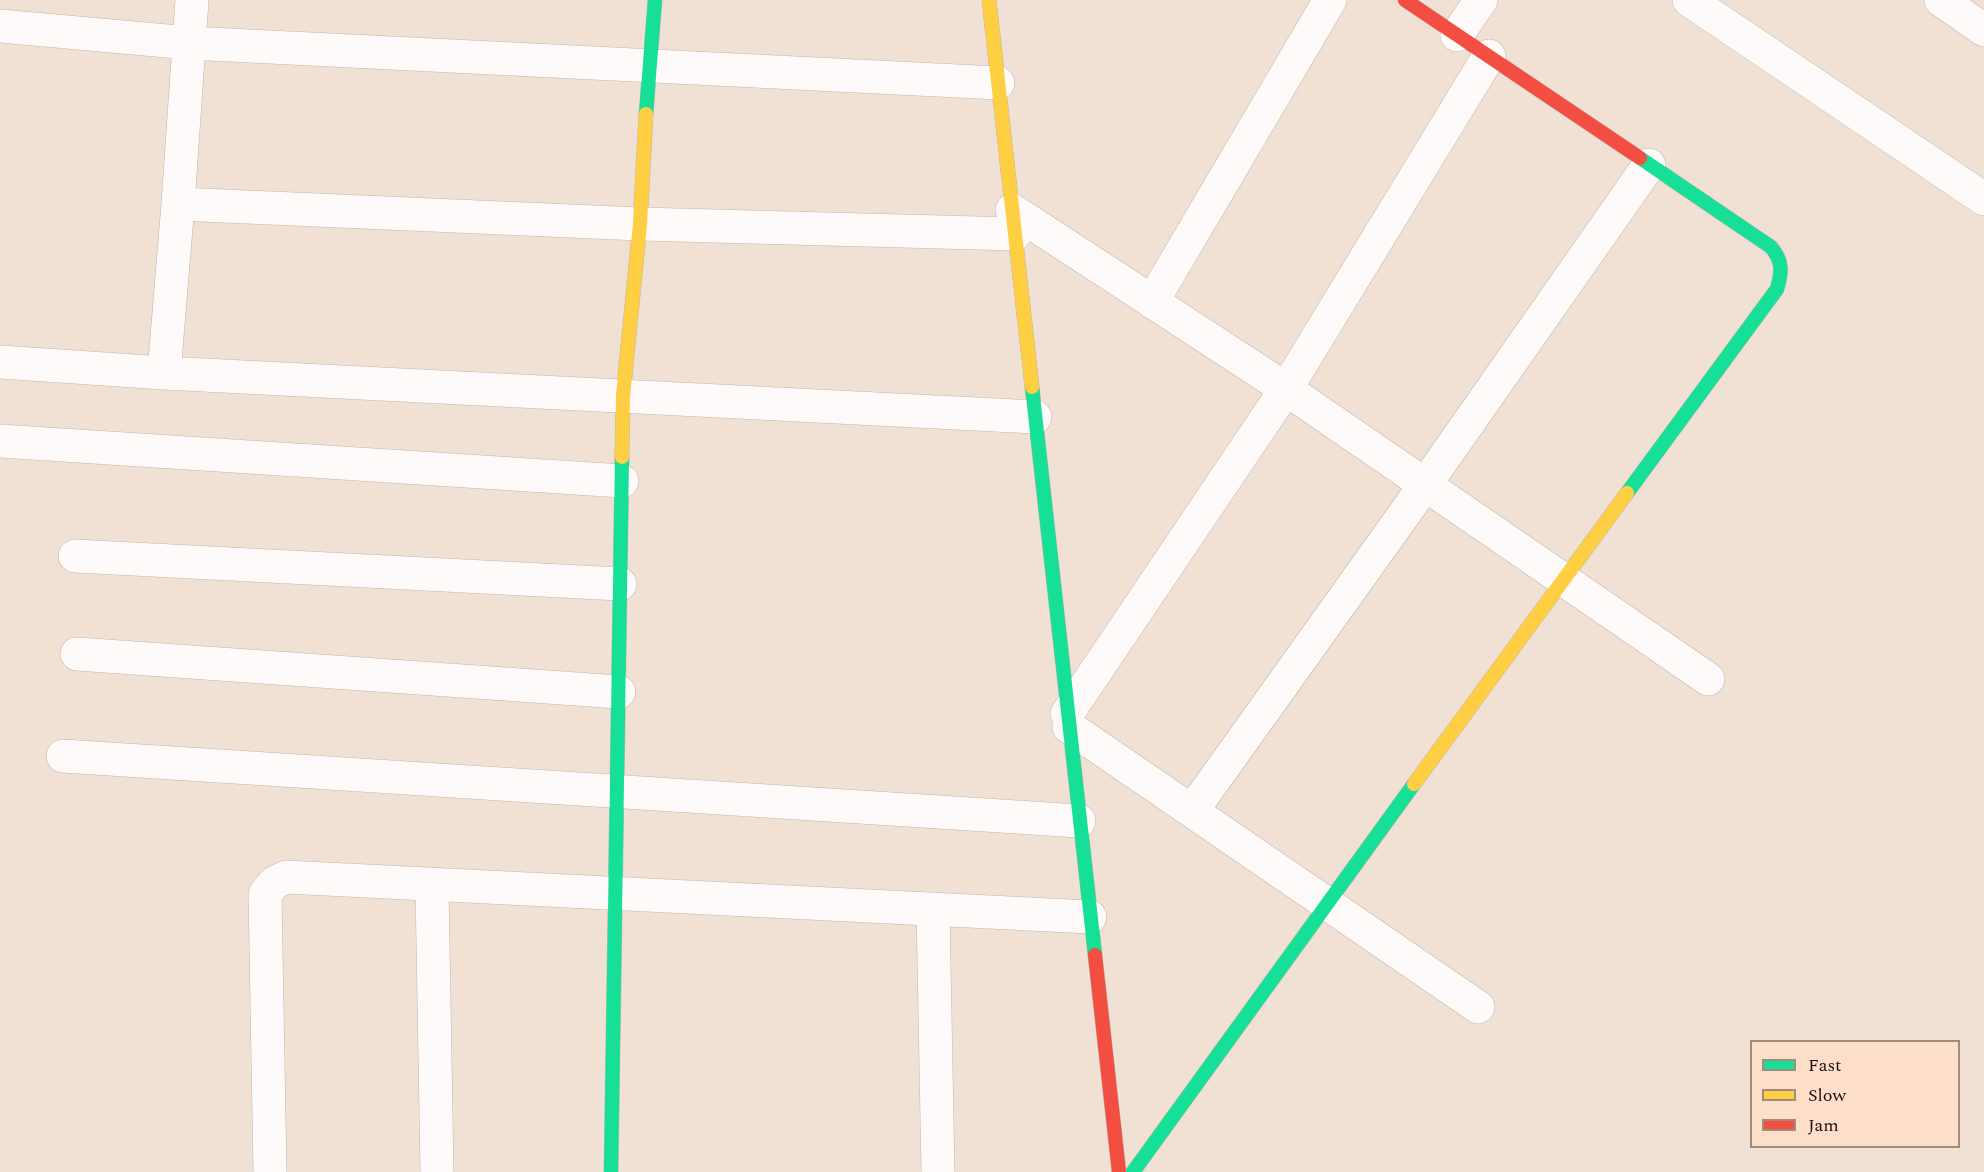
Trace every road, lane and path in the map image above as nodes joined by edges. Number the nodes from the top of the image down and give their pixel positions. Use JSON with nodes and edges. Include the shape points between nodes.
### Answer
{"nodes":[{"id":1,"x":192,"y":0,"type":"edge"},
{"id":2,"x":655,"y":0,"type":"edge"},
{"id":3,"x":989,"y":0,"type":"edge"},
{"id":4,"x":1330,"y":0,"type":"edge"},
{"id":5,"x":1405,"y":0,"type":"edge"},
{"id":6,"x":1481,"y":0,"type":"edge"},
{"id":7,"x":1689,"y":0,"type":"edge"},
{"id":8,"x":1941,"y":0,"type":"edge"},
{"id":9,"x":0,"y":26,"type":"edge"},
{"id":10,"x":1984,"y":30,"type":"edge"},
{"id":11,"x":1458,"y":35,"type":"junction"},
{"id":12,"x":189,"y":43,"type":"junction"},
{"id":13,"x":1489,"y":56,"type":"junction"},
{"id":14,"x":649,"y":66,"type":"junction"},
{"id":15,"x":998,"y":83,"type":"junction"},
{"id":16,"x":1649,"y":165,"type":"junction"},
{"id":17,"x":1984,"y":199,"type":"edge"},
{"id":18,"x":178,"y":204,"type":"junction"},
{"id":19,"x":1014,"y":222,"type":"junction"},
{"id":20,"x":640,"y":224,"type":"junction"},
{"id":21,"x":1152,"y":302,"type":"junction"},
{"id":22,"x":0,"y":362,"type":"edge"},
{"id":23,"x":164,"y":373,"type":"junction"},
{"id":24,"x":1286,"y":389,"type":"junction"},
{"id":25,"x":623,"y":396,"type":"junction"},
{"id":26,"x":1035,"y":417,"type":"junction"},
{"id":27,"x":0,"y":441,"type":"edge"},
{"id":28,"x":622,"y":481,"type":"junction"},
{"id":29,"x":1425,"y":485,"type":"junction"},
{"id":30,"x":75,"y":556,"type":"dead end"},
{"id":31,"x":1564,"y":580,"type":"junction"},
{"id":32,"x":621,"y":584,"type":"junction"},
{"id":33,"x":78,"y":654,"type":"dead end"},
{"id":34,"x":1708,"y":679,"type":"dead end"},
{"id":35,"x":619,"y":692,"type":"junction"},
{"id":36,"x":1068,"y":721,"type":"junction"},
{"id":37,"x":63,"y":756,"type":"dead end"},
{"id":38,"x":617,"y":792,"type":"junction"},
{"id":39,"x":1192,"y":811,"type":"junction"},
{"id":40,"x":1079,"y":821,"type":"junction"},
{"id":41,"x":432,"y":885,"type":"junction"},
{"id":42,"x":616,"y":894,"type":"junction"},
{"id":43,"x":1328,"y":903,"type":"junction"},
{"id":44,"x":933,"y":909,"type":"junction"},
{"id":45,"x":1090,"y":917,"type":"junction"},
{"id":46,"x":1478,"y":1007,"type":"dead end"},
{"id":47,"x":270,"y":1172,"type":"edge"},
{"id":48,"x":437,"y":1172,"type":"edge"},
{"id":49,"x":611,"y":1172,"type":"edge"},
{"id":50,"x":938,"y":1172,"type":"edge"},
{"id":51,"x":1119,"y":1172,"type":"edge"},
{"id":52,"x":1133,"y":1172,"type":"edge"}],
"edges":[{"from":1,"to":12,"type":"street"},
{"from":2,"to":14,"type":"street"},
{"from":3,"to":15,"type":"street"},
{"from":4,"to":21,"type":"street"},
{"from":5,"to":11,"type":"street"},
{"from":6,"to":11,"type":"street"},
{"from":7,"to":17,"type":"street"},
{"from":8,"to":10,"type":"street"},
{"from":9,"to":12,"type":"street"},
{"from":11,"to":13,"type":"street"},
{"from":12,"to":14,"type":"street"},
{"from":12,"to":18,"type":"street"},
{"from":13,"to":16,"type":"street"},
{"from":13,"to":24,"type":"street"},
{"from":14,"to":15,"type":"street"},
{"from":14,"to":20,"type":"street"},
{"from":15,"to":19,"type":"street"},
{"from":16,"to":29,"type":"street"},
{"from":16,"to":31,"type":"street","via":[[1771,247],[1781,258],[1782,273],[1777,289]]},
{"from":18,"to":20,"type":"street"},
{"from":18,"to":23,"type":"street"},
{"from":19,"to":20,"type":"street"},
{"from":19,"to":21,"type":"street"},
{"from":19,"to":26,"type":"street"},
{"from":20,"to":25,"type":"street"},
{"from":21,"to":24,"type":"street"},
{"from":22,"to":23,"type":"street"},
{"from":23,"to":25,"type":"street"},
{"from":24,"to":29,"type":"street"},
{"from":24,"to":36,"type":"street"},
{"from":25,"to":26,"type":"street"},
{"from":25,"to":28,"type":"street"},
{"from":26,"to":36,"type":"street"},
{"from":27,"to":28,"type":"street"},
{"from":28,"to":32,"type":"street"},
{"from":29,"to":31,"type":"street"},
{"from":29,"to":39,"type":"street"},
{"from":30,"to":32,"type":"street"},
{"from":31,"to":34,"type":"street"},
{"from":31,"to":43,"type":"street"},
{"from":32,"to":35,"type":"street"},
{"from":33,"to":35,"type":"street"},
{"from":35,"to":38,"type":"street"},
{"from":36,"to":39,"type":"street"},
{"from":36,"to":40,"type":"street"},
{"from":37,"to":38,"type":"street"},
{"from":38,"to":40,"type":"street"},
{"from":38,"to":42,"type":"street"},
{"from":39,"to":43,"type":"street"},
{"from":40,"to":45,"type":"street"},
{"from":41,"to":42,"type":"street"},
{"from":41,"to":47,"type":"street","via":[[286,877],[265,894]]},
{"from":41,"to":48,"type":"street"},
{"from":42,"to":44,"type":"street"},
{"from":42,"to":49,"type":"street"},
{"from":43,"to":46,"type":"street"},
{"from":43,"to":52,"type":"street"},
{"from":44,"to":45,"type":"street"},
{"from":44,"to":50,"type":"street"},
{"from":45,"to":51,"type":"street"}]}
